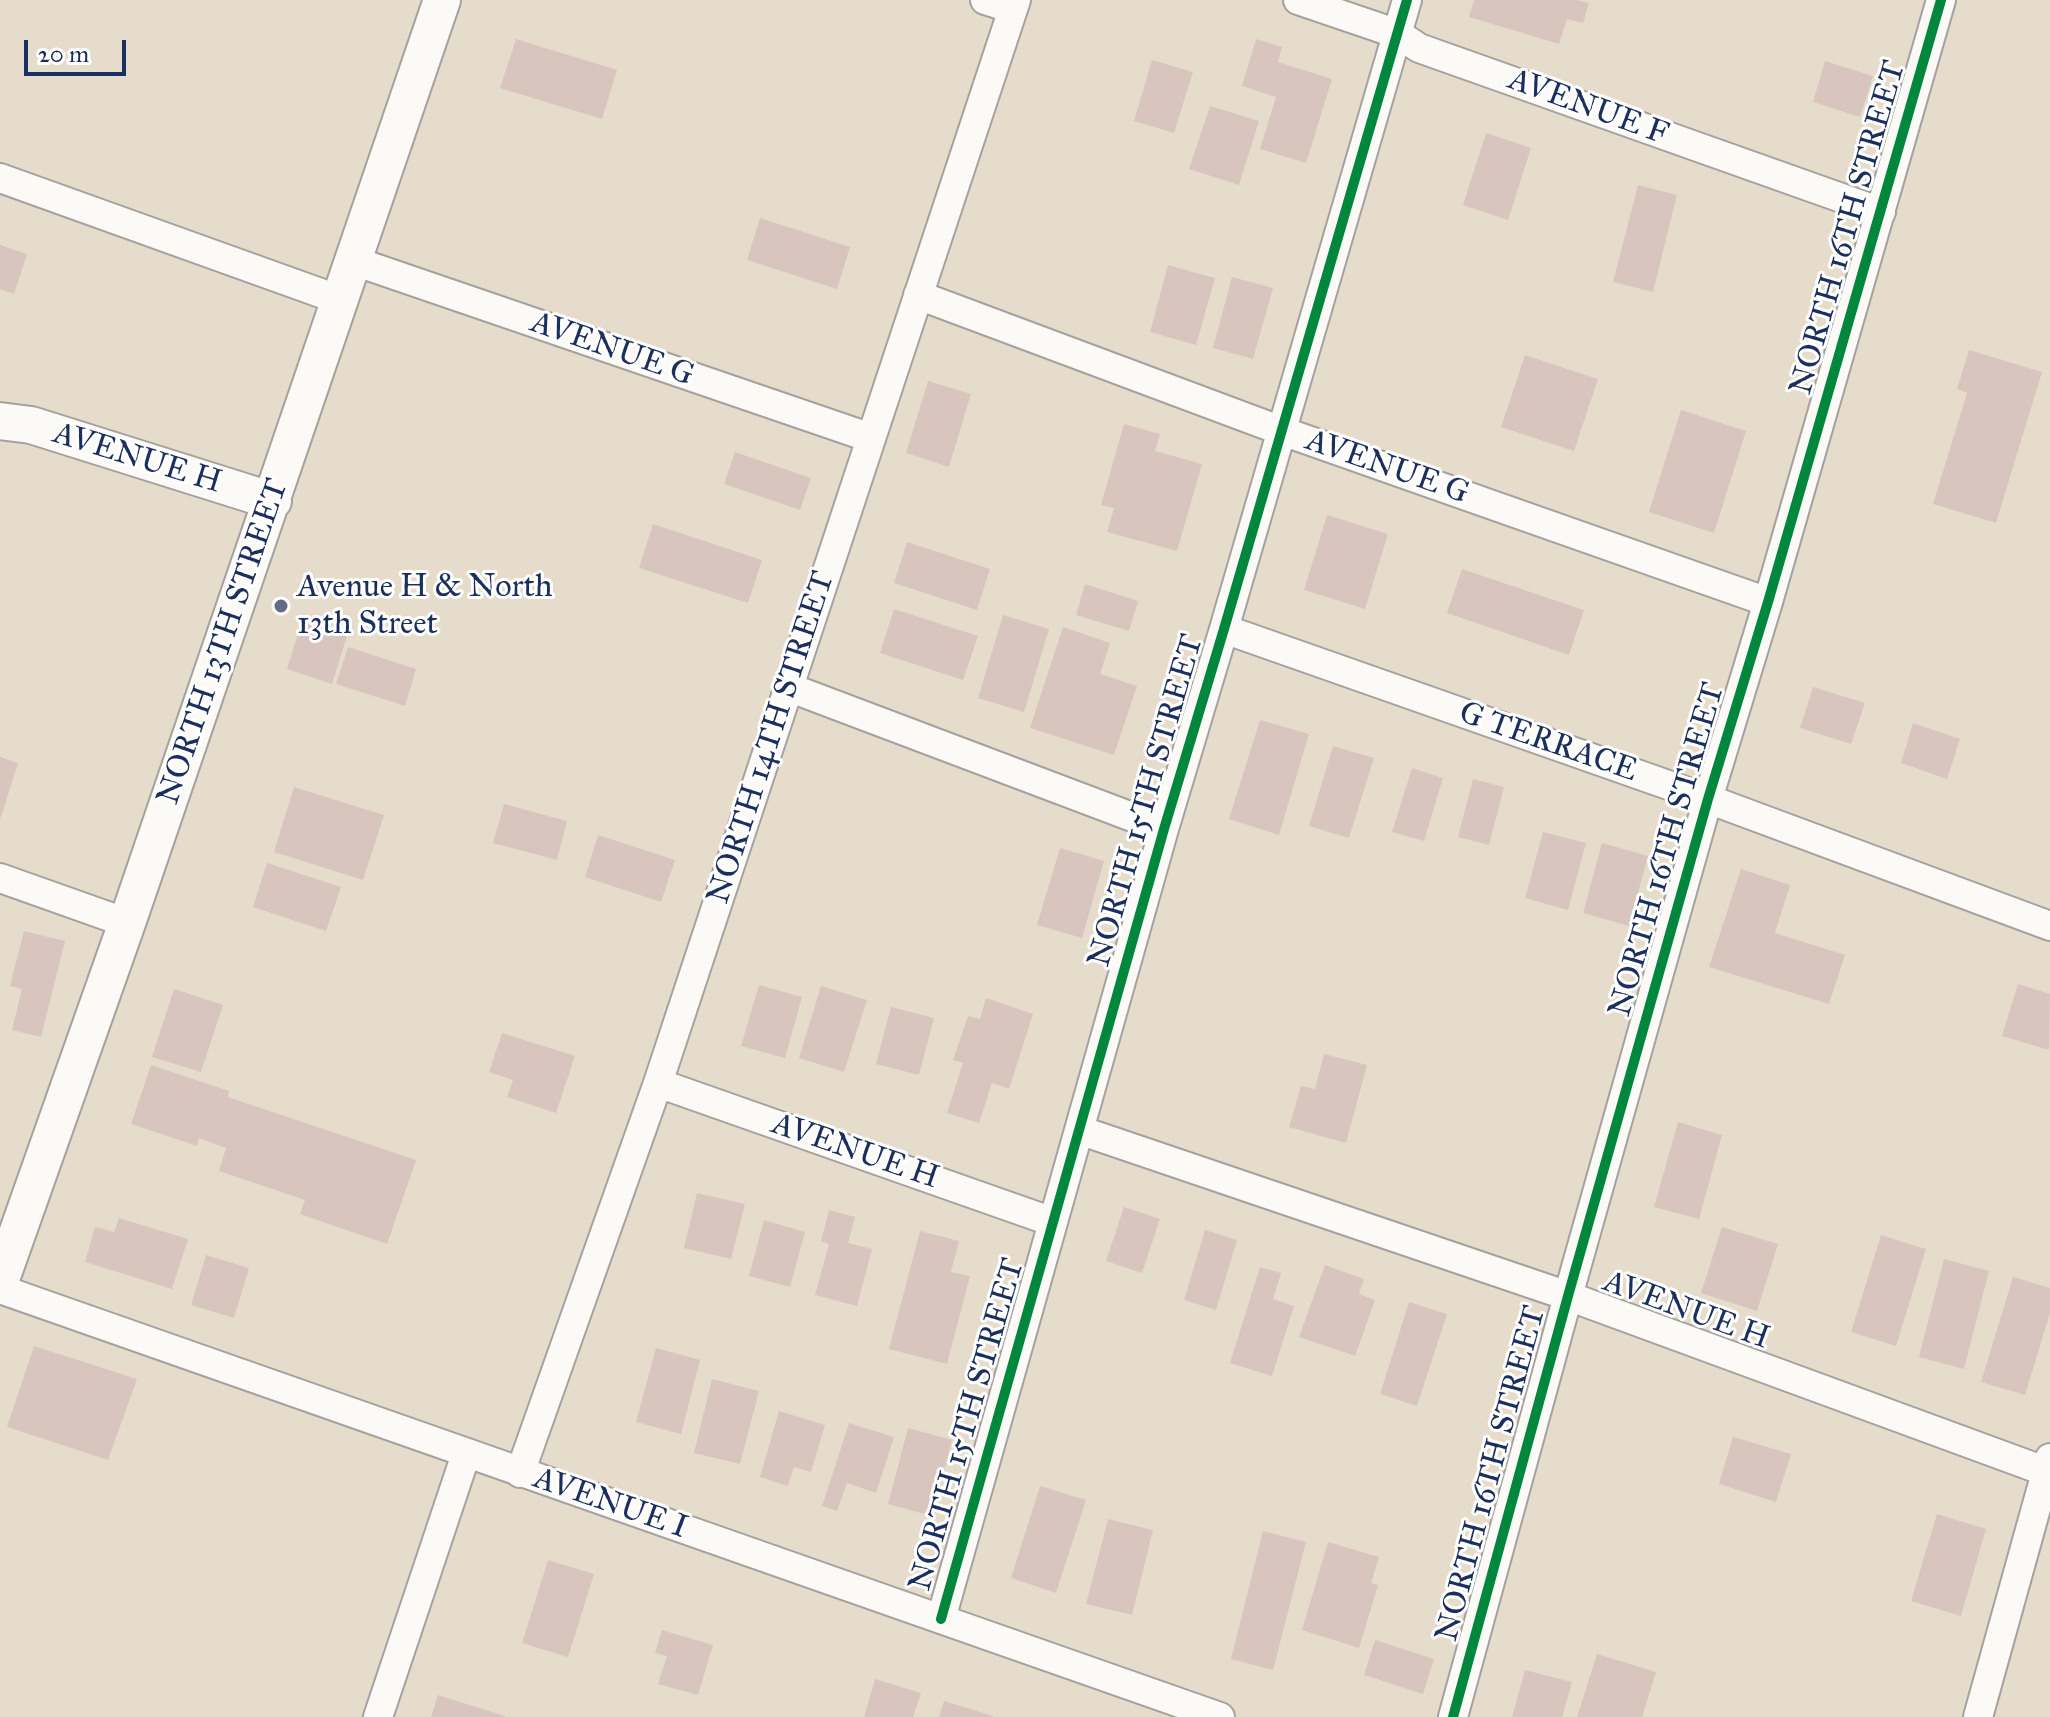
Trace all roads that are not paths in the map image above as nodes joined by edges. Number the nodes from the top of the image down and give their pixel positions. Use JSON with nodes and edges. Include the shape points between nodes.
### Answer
{"nodes":[{"id":1,"x":442,"y":0,"type":"edge"},
{"id":2,"x":985,"y":0,"type":"edge"},
{"id":3,"x":1298,"y":0,"type":"edge"},
{"id":4,"x":1407,"y":0,"type":"edge"},
{"id":5,"x":1941,"y":0,"type":"edge"},
{"id":6,"x":1014,"y":4,"type":"edge"},
{"id":7,"x":1398,"y":34,"type":"junction"},
{"id":8,"x":0,"y":178,"type":"edge"},
{"id":9,"x":1881,"y":212,"type":"junction"},
{"id":10,"x":354,"y":261,"type":"junction"},
{"id":11,"x":918,"y":295,"type":"junction"},
{"id":12,"x":340,"y":300,"type":"junction"},
{"id":13,"x":0,"y":421,"type":"edge"},
{"id":14,"x":1282,"y":431,"type":"junction"},
{"id":15,"x":871,"y":438,"type":"junction"},
{"id":16,"x":273,"y":501,"type":"junction"},
{"id":17,"x":1768,"y":602,"type":"junction"},
{"id":18,"x":1224,"y":629,"type":"junction"},
{"id":19,"x":788,"y":687,"type":"junction"},
{"id":20,"x":1708,"y":799,"type":"junction"},
{"id":21,"x":1164,"y":829,"type":"junction"},
{"id":22,"x":0,"y":878,"type":"edge"},
{"id":23,"x":127,"y":923,"type":"junction"},
{"id":24,"x":2050,"y":926,"type":"edge"},
{"id":25,"x":658,"y":1083,"type":"junction"},
{"id":26,"x":1079,"y":1130,"type":"junction"},
{"id":27,"x":1053,"y":1222,"type":"junction"},
{"id":28,"x":0,"y":1282,"type":"edge"},
{"id":29,"x":0,"y":1289,"type":"edge"},
{"id":30,"x":1568,"y":1296,"type":"junction"},
{"id":31,"x":466,"y":1454,"type":"junction"},
{"id":32,"x":2049,"y":1467,"type":"edge"},
{"id":33,"x":520,"y":1473,"type":"junction"},
{"id":34,"x":941,"y":1619,"type":"junction"},
{"id":35,"x":378,"y":1717,"type":"edge"},
{"id":36,"x":1220,"y":1717,"type":"edge"},
{"id":37,"x":1453,"y":1717,"type":"edge"},
{"id":38,"x":1978,"y":1717,"type":"edge"}],
"edges":[{"from":1,"to":10,"type":"street","name":"NORTH 13TH STREET"},
{"from":2,"to":6,"type":"street"},
{"from":3,"to":7,"type":"street","name":"AVENUE F"},
{"from":4,"to":7,"type":"street","name":"NORTH 15TH STREET"},
{"from":5,"to":9,"type":"street","name":"NORTH 16TH STREET"},
{"from":6,"to":11,"type":"street","name":"NORTH 14TH STREET"},
{"from":7,"to":9,"type":"street","name":"AVENUE F","via":[[1419,48]]},
{"from":7,"to":14,"type":"street","name":"NORTH 15TH STREET"},
{"from":8,"to":12,"type":"street"},
{"from":9,"to":17,"type":"street","name":"NORTH 16TH STREET"},
{"from":10,"to":12,"type":"street","name":"NORTH 13TH STREET"},
{"from":10,"to":15,"type":"street","name":"AVENUE G"},
{"from":11,"to":14,"type":"street","name":"AVENUE G"},
{"from":11,"to":15,"type":"street","name":"NORTH 14TH STREET"},
{"from":12,"to":16,"type":"street","name":"NORTH 13TH STREET"},
{"from":13,"to":16,"type":"street","name":"AVENUE H","via":[[31,425]]},
{"from":14,"to":17,"type":"street","name":"AVENUE G"},
{"from":14,"to":18,"type":"street","name":"NORTH 15TH STREET"},
{"from":15,"to":19,"type":"street","name":"NORTH 14TH STREET"},
{"from":16,"to":23,"type":"street","name":"NORTH 13TH STREET"},
{"from":17,"to":20,"type":"street","name":"NORTH 16TH STREET"},
{"from":18,"to":20,"type":"street","name":"G TERRACE"},
{"from":18,"to":21,"type":"street","name":"NORTH 15TH STREET"},
{"from":19,"to":21,"type":"street"},
{"from":19,"to":25,"type":"street","name":"NORTH 14TH STREET"},
{"from":20,"to":24,"type":"street","name":"G TERRACE"},
{"from":20,"to":30,"type":"street","name":"NORTH 16TH STREET"},
{"from":21,"to":26,"type":"street","name":"NORTH 15TH STREET"},
{"from":22,"to":23,"type":"street"},
{"from":23,"to":28,"type":"street","name":"NORTH 13TH STREET"},
{"from":25,"to":27,"type":"street","name":"AVENUE H"},
{"from":25,"to":33,"type":"street","name":"NORTH 14TH STREET"},
{"from":26,"to":27,"type":"street","name":"NORTH 15TH STREET"},
{"from":26,"to":30,"type":"street","name":"AVENUE H"},
{"from":27,"to":34,"type":"street","name":"NORTH 15TH STREET"},
{"from":29,"to":31,"type":"street","name":"AVENUE I"},
{"from":30,"to":32,"type":"street","name":"AVENUE H"},
{"from":30,"to":37,"type":"street","name":"NORTH 16TH STREET"},
{"from":31,"to":33,"type":"street","name":"AVENUE I"},
{"from":31,"to":35,"type":"street"},
{"from":32,"to":38,"type":"street"},
{"from":33,"to":34,"type":"street","name":"AVENUE I"},
{"from":34,"to":36,"type":"street","name":"AVENUE I"}]}
